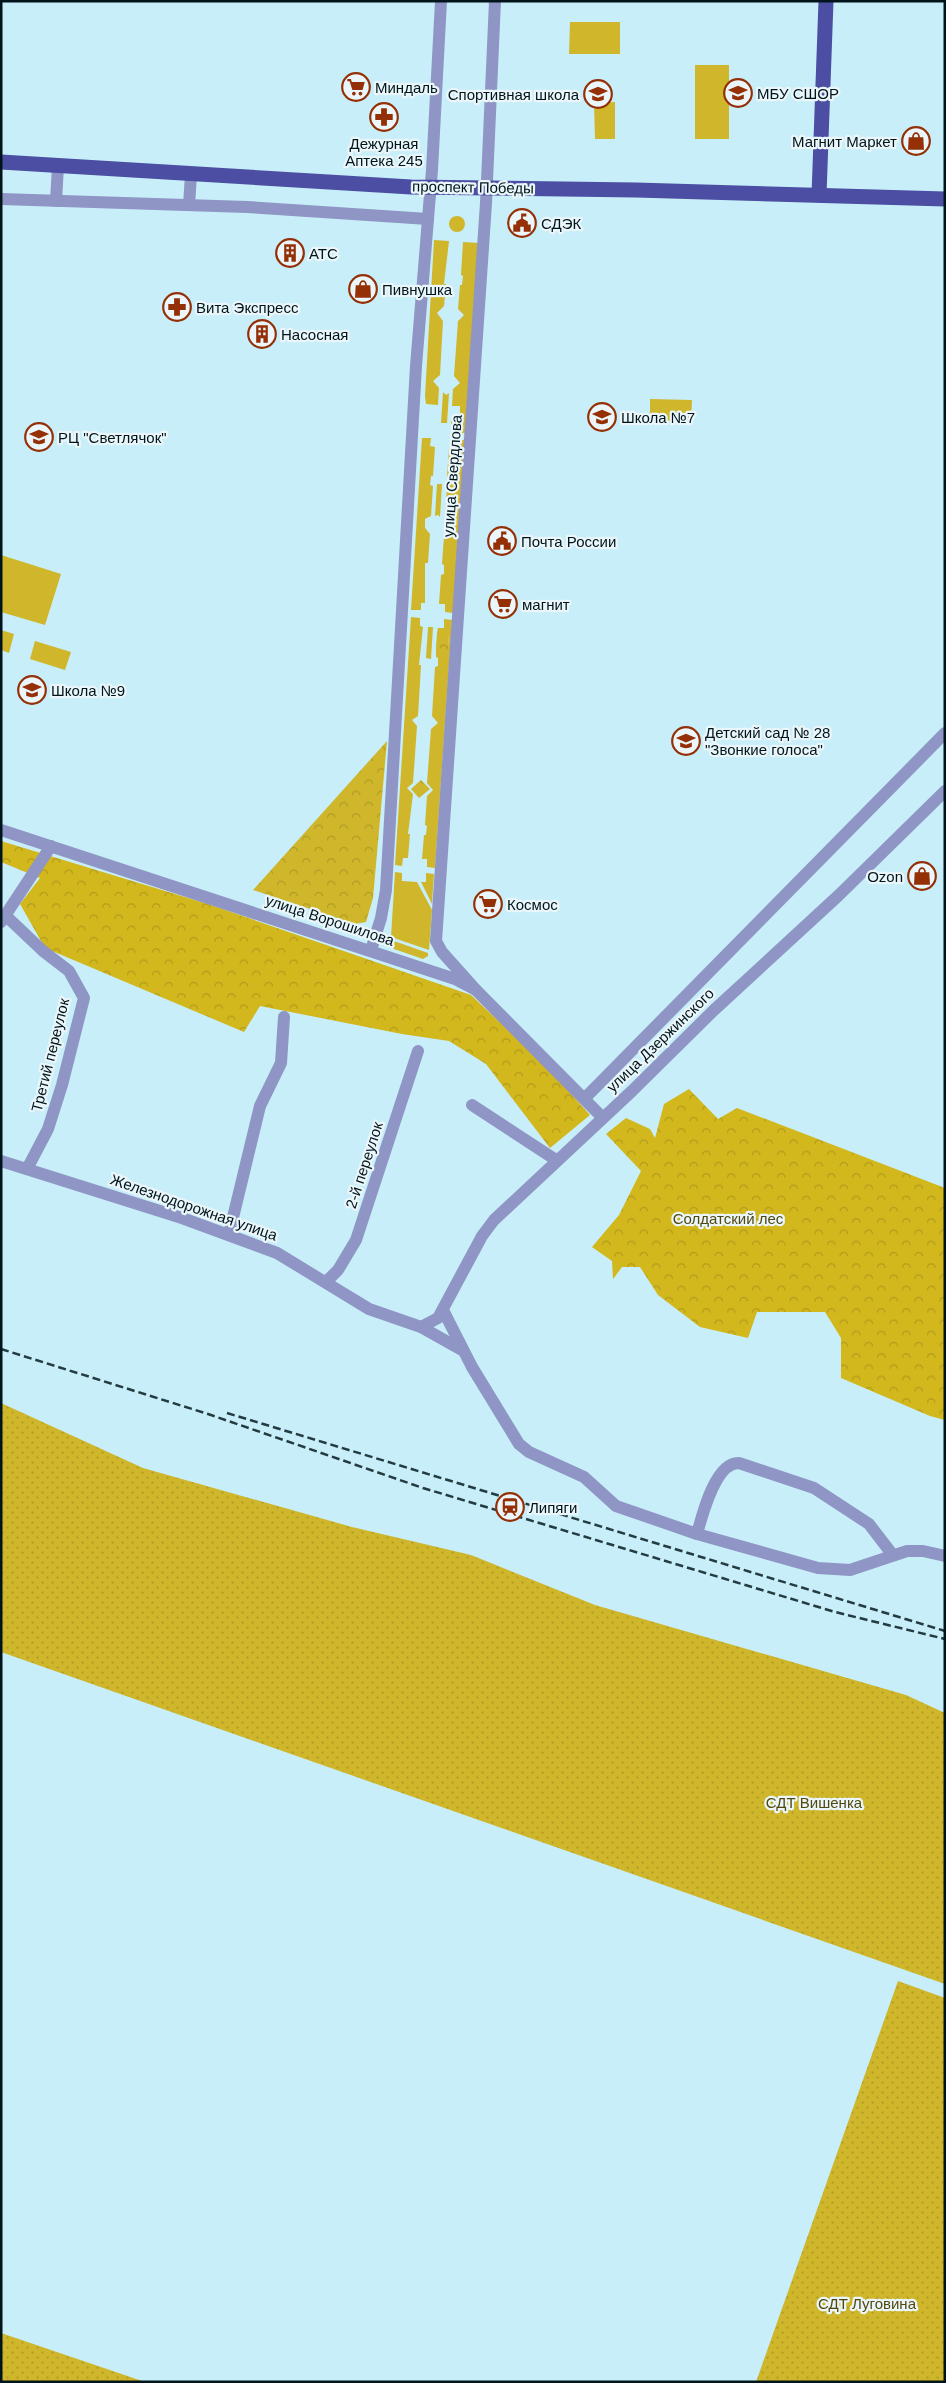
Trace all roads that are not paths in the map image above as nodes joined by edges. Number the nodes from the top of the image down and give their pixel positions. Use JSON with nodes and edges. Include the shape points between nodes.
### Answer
{"nodes":[{"id":1,"x":441,"y":1,"type":"edge"},
{"id":2,"x":495,"y":1,"type":"edge"},
{"id":3,"x":826,"y":1,"type":"edge"},
{"id":4,"x":1,"y":162,"type":"edge"},
{"id":5,"x":58,"y":166,"type":"junction"},
{"id":6,"x":191,"y":175,"type":"junction"},
{"id":7,"x":431,"y":187,"type":"junction"},
{"id":8,"x":487,"y":188,"type":"junction"},
{"id":9,"x":819,"y":196,"type":"junction"},
{"id":10,"x":945,"y":198,"type":"edge"},
{"id":11,"x":1,"y":199,"type":"edge"},
{"id":12,"x":56,"y":201,"type":"junction"},
{"id":13,"x":189,"y":205,"type":"junction"},
{"id":14,"x":428,"y":219,"type":"junction"},
{"id":15,"x":945,"y":733,"type":"edge"},
{"id":16,"x":945,"y":791,"type":"edge"},
{"id":17,"x":1,"y":830,"type":"edge"},
{"id":18,"x":51,"y":846,"type":"junction"},
{"id":19,"x":3,"y":918,"type":"edge"},
{"id":20,"x":371,"y":950,"type":"junction"},
{"id":21,"x":476,"y":990,"type":"junction"},
{"id":22,"x":284,"y":1017,"type":"dead end"},
{"id":23,"x":418,"y":1050,"type":"dead end"},
{"id":24,"x":585,"y":1098,"type":"junction"},
{"id":25,"x":472,"y":1105,"type":"dead end"},
{"id":26,"x":603,"y":1118,"type":"junction"},
{"id":27,"x":556,"y":1160,"type":"junction"},
{"id":28,"x":1,"y":1161,"type":"edge"},
{"id":29,"x":28,"y":1169,"type":"junction"},
{"id":30,"x":229,"y":1234,"type":"junction"},
{"id":31,"x":326,"y":1282,"type":"junction"},
{"id":32,"x":443,"y":1310,"type":"junction"},
{"id":33,"x":422,"y":1327,"type":"junction"},
{"id":34,"x":462,"y":1350,"type":"junction"},
{"id":35,"x":697,"y":1534,"type":"junction"},
{"id":36,"x":892,"y":1554,"type":"junction"},
{"id":37,"x":945,"y":1556,"type":"edge"}],
"edges":[{"from":1,"to":7,"type":"street"},
{"from":2,"to":8,"type":"street","name":"улица Свердлова"},
{"from":3,"to":9,"type":"main road"},
{"from":4,"to":5,"type":"main road","name":"проспект Победы"},
{"from":5,"to":6,"type":"main road","name":"проспект Победы"},
{"from":5,"to":12,"type":"street"},
{"from":6,"to":7,"type":"main road","name":"проспект Победы"},
{"from":6,"to":13,"type":"street"},
{"from":7,"to":8,"type":"main road","name":"проспект Победы"},
{"from":7,"to":14,"type":"street"},
{"from":8,"to":9,"type":"main road","name":"проспект Победы"},
{"from":8,"to":21,"type":"street","name":"улица Свердлова","via":[[436,940],[442,952]]},
{"from":9,"to":10,"type":"main road","name":"проспект Победы"},
{"from":11,"to":12,"type":"street"},
{"from":12,"to":13,"type":"street"},
{"from":13,"to":14,"type":"street"},
{"from":14,"to":20,"type":"street","via":[[386,890]]},
{"from":15,"to":24,"type":"street","name":"улица Дзержинского"},
{"from":16,"to":26,"type":"street","name":"улица Дзержинского"},
{"from":17,"to":18,"type":"street","name":"улица Ворошилова"},
{"from":18,"to":19,"type":"street"},
{"from":18,"to":20,"type":"street","name":"улица Ворошилова"},
{"from":19,"to":29,"type":"street","name":"Третий переулок","via":[[69,972],[84,998],[48,1129]]},
{"from":20,"to":21,"type":"street","name":"улица Ворошилова","via":[[435,971]]},
{"from":21,"to":24,"type":"street","name":"улица Ворошилова"},
{"from":22,"to":30,"type":"street","via":[[281,1063],[260,1106]]},
{"from":23,"to":31,"type":"street","name":"2-й переулок","via":[[356,1240],[338,1270]]},
{"from":24,"to":26,"type":"street","name":"улица Ворошилова"},
{"from":25,"to":27,"type":"street"},
{"from":26,"to":27,"type":"street","name":"улица Дзержинского"},
{"from":27,"to":32,"type":"street","name":"улица Дзержинского","via":[[494,1220],[482,1236]]},
{"from":28,"to":29,"type":"street","name":"Железнодорожная улица"},
{"from":29,"to":30,"type":"street","name":"Железнодорожная улица"},
{"from":30,"to":31,"type":"street","name":"Железнодорожная улица","via":[[277,1254]]},
{"from":31,"to":33,"type":"street","name":"Железнодорожная улица","via":[[369,1309]]},
{"from":32,"to":33,"type":"street","name":"улица Дзержинского","via":[[433,1322]]},
{"from":32,"to":34,"type":"street"},
{"from":33,"to":34,"type":"street","name":"Железнодорожная улица"},
{"from":34,"to":35,"type":"street","via":[[511,1433],[529,1452],[584,1477],[616,1506]]},
{"from":35,"to":36,"type":"street","via":[[818,1568],[850,1570]]},
{"from":35,"to":36,"type":"street","via":[[705,1504],[721,1472],[739,1463],[814,1488],[869,1524]]},
{"from":36,"to":37,"type":"street","via":[[922,1551]]}]}
